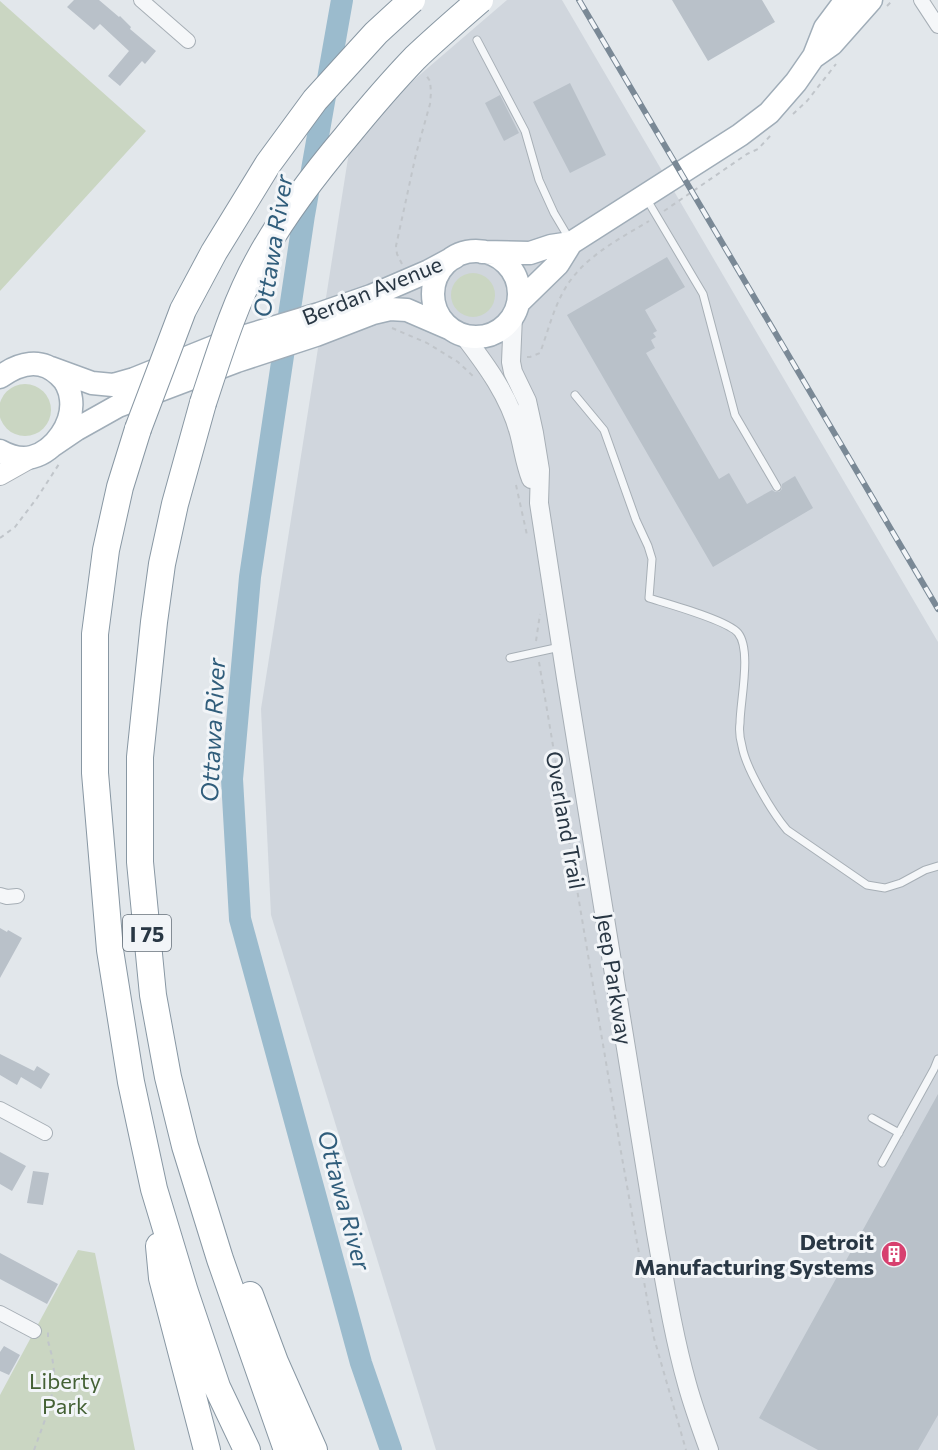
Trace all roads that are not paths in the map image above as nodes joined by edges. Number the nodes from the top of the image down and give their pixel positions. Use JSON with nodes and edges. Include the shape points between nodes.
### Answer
{"nodes":[{"id":1,"x":141,"y":0,"type":"edge"},
{"id":2,"x":412,"y":0,"type":"edge"},
{"id":3,"x":480,"y":0,"type":"edge"},
{"id":4,"x":846,"y":0,"type":"edge"},
{"id":5,"x":871,"y":0,"type":"edge"},
{"id":6,"x":921,"y":0,"type":"edge"},
{"id":7,"x":938,"y":26,"type":"edge"},
{"id":8,"x":477,"y":40,"type":"dead end"},
{"id":9,"x":188,"y":41,"type":"dead end"},
{"id":10,"x":814,"y":56,"type":"junction"},
{"id":11,"x":645,"y":196,"type":"junction"},
{"id":12,"x":571,"y":243,"type":"junction"},
{"id":13,"x":482,"y":252,"type":"junction"},
{"id":14,"x":454,"y":257,"type":"junction"},
{"id":15,"x":516,"y":310,"type":"junction"},
{"id":16,"x":317,"y":325,"type":"junction"},
{"id":17,"x":458,"y":333,"type":"junction"},
{"id":18,"x":0,"y":363,"type":"edge"},
{"id":19,"x":27,"y":364,"type":"junction"},
{"id":20,"x":51,"y":368,"type":"junction"},
{"id":21,"x":0,"y":377,"type":"edge"},
{"id":22,"x":575,"y":395,"type":"dead end"},
{"id":23,"x":0,"y":451,"type":"edge"},
{"id":24,"x":40,"y":452,"type":"junction"},
{"id":25,"x":0,"y":475,"type":"edge"},
{"id":26,"x":777,"y":487,"type":"dead end"},
{"id":27,"x":539,"y":503,"type":"junction"},
{"id":28,"x":561,"y":647,"type":"junction"},
{"id":29,"x":510,"y":658,"type":"dead end"},
{"id":30,"x":938,"y":866,"type":"edge"},
{"id":31,"x":0,"y":895,"type":"edge"},
{"id":32,"x":17,"y":896,"type":"dead end"},
{"id":33,"x":938,"y":1059,"type":"edge"},
{"id":34,"x":0,"y":1109,"type":"edge"},
{"id":35,"x":872,"y":1118,"type":"dead end"},
{"id":36,"x":45,"y":1133,"type":"dead end"},
{"id":37,"x":899,"y":1133,"type":"junction"},
{"id":38,"x":190,"y":1161,"type":"junction"},
{"id":39,"x":882,"y":1163,"type":"dead end"},
{"id":40,"x":154,"y":1189,"type":"junction"},
{"id":41,"x":0,"y":1313,"type":"edge"},
{"id":42,"x":40,"y":1328,"type":"road end"},
{"id":43,"x":217,"y":1387,"type":"junction"},
{"id":44,"x":207,"y":1450,"type":"edge"},
{"id":45,"x":232,"y":1450,"type":"edge"},
{"id":46,"x":247,"y":1450,"type":"edge"},
{"id":47,"x":287,"y":1450,"type":"edge"},
{"id":48,"x":314,"y":1450,"type":"edge"},
{"id":49,"x":709,"y":1450,"type":"edge"}],
"edges":[{"from":1,"to":9,"type":"street"},
{"from":2,"to":40,"type":"highway","number":"I 75","bridge":true,"via":[[315,100],[268,164],[214,252],[183,310],[138,429],[106,550],[95,634],[95,773],[110,950],[131,1082]]},
{"from":3,"to":38,"type":"highway","number":"I 75","bridge":true,"via":[[415,58],[368,110],[324,163],[259,258],[202,403],[175,504],[154,622],[140,758],[140,862],[153,995],[168,1077]]},
{"from":4,"to":10,"type":"main road","via":[[825,28]]},
{"from":5,"to":10,"type":"main road","via":[[832,44]]},
{"from":6,"to":7,"type":"street"},
{"from":8,"to":12,"type":"lane","via":[[525,131],[539,180]]},
{"from":10,"to":11,"type":"main road","via":[[784,96],[755,125]]},
{"from":11,"to":12,"type":"main road"},
{"from":11,"to":26,"type":"lane","via":[[703,294],[735,416]]},
{"from":12,"to":13,"type":"main road","via":[[530,253]]},
{"from":12,"to":15,"type":"main road","via":[[558,264]]},
{"from":13,"to":14,"type":"main road"},
{"from":13,"to":15,"type":"main road","via":[[507,264],[515,276],[519,289]]},
{"from":14,"to":16,"type":"main road","name":"Berdan Avenue"},
{"from":14,"to":17,"type":"main road","via":[[436,279],[433,293],[441,319]]},
{"from":15,"to":17,"type":"main road","via":[[504,327],[492,334],[478,337]]},
{"from":15,"to":27,"type":"street","name":"Jeep Parkway","via":[[511,362],[527,401],[540,470]]},
{"from":16,"to":17,"type":"main road","name":"Berdan Avenue","via":[[390,309],[414,312]]},
{"from":16,"to":20,"type":"main road","name":"Berdan Avenue","via":[[267,329],[112,385],[92,383]]},
{"from":16,"to":24,"type":"main road","name":"Berdan Avenue","via":[[263,353],[118,406]]},
{"from":17,"to":27,"type":"street","name":"Jeep Parkway","via":[[508,402]]},
{"from":18,"to":19,"type":"main road","name":"Berdan Avenue"},
{"from":19,"to":20,"type":"main road","name":"Berdan Avenue"},
{"from":19,"to":21,"type":"main road"},
{"from":20,"to":24,"type":"main road","via":[[67,384],[72,400],[66,426],[56,441]]},
{"from":22,"to":30,"type":"lane","via":[[604,430],[648,546],[652,559],[649,598],[724,624],[738,633],[745,657],[742,747],[777,818],[787,830],[867,885],[885,888]]},
{"from":23,"to":24,"type":"main road","via":[[16,457]]},
{"from":24,"to":25,"type":"main road"},
{"from":27,"to":28,"type":"street","name":"Jeep Parkway"},
{"from":28,"to":29,"type":"lane"},
{"from":28,"to":49,"type":"street","name":"Jeep Parkway","via":[[668,1303],[687,1385]]},
{"from":31,"to":32,"type":"street"},
{"from":33,"to":37,"type":"lane"},
{"from":34,"to":36,"type":"street"},
{"from":35,"to":37,"type":"lane"},
{"from":37,"to":39,"type":"lane"},
{"from":38,"to":47,"type":"highway","number":"I 75"},
{"from":38,"to":48,"type":"highway"},
{"from":40,"to":43,"type":"highway","number":"I 75"},
{"from":40,"to":44,"type":"highway","via":[[162,1278]]},
{"from":41,"to":42,"type":"street"},
{"from":43,"to":45,"type":"highway"},
{"from":43,"to":46,"type":"highway","number":"I 75"}]}
